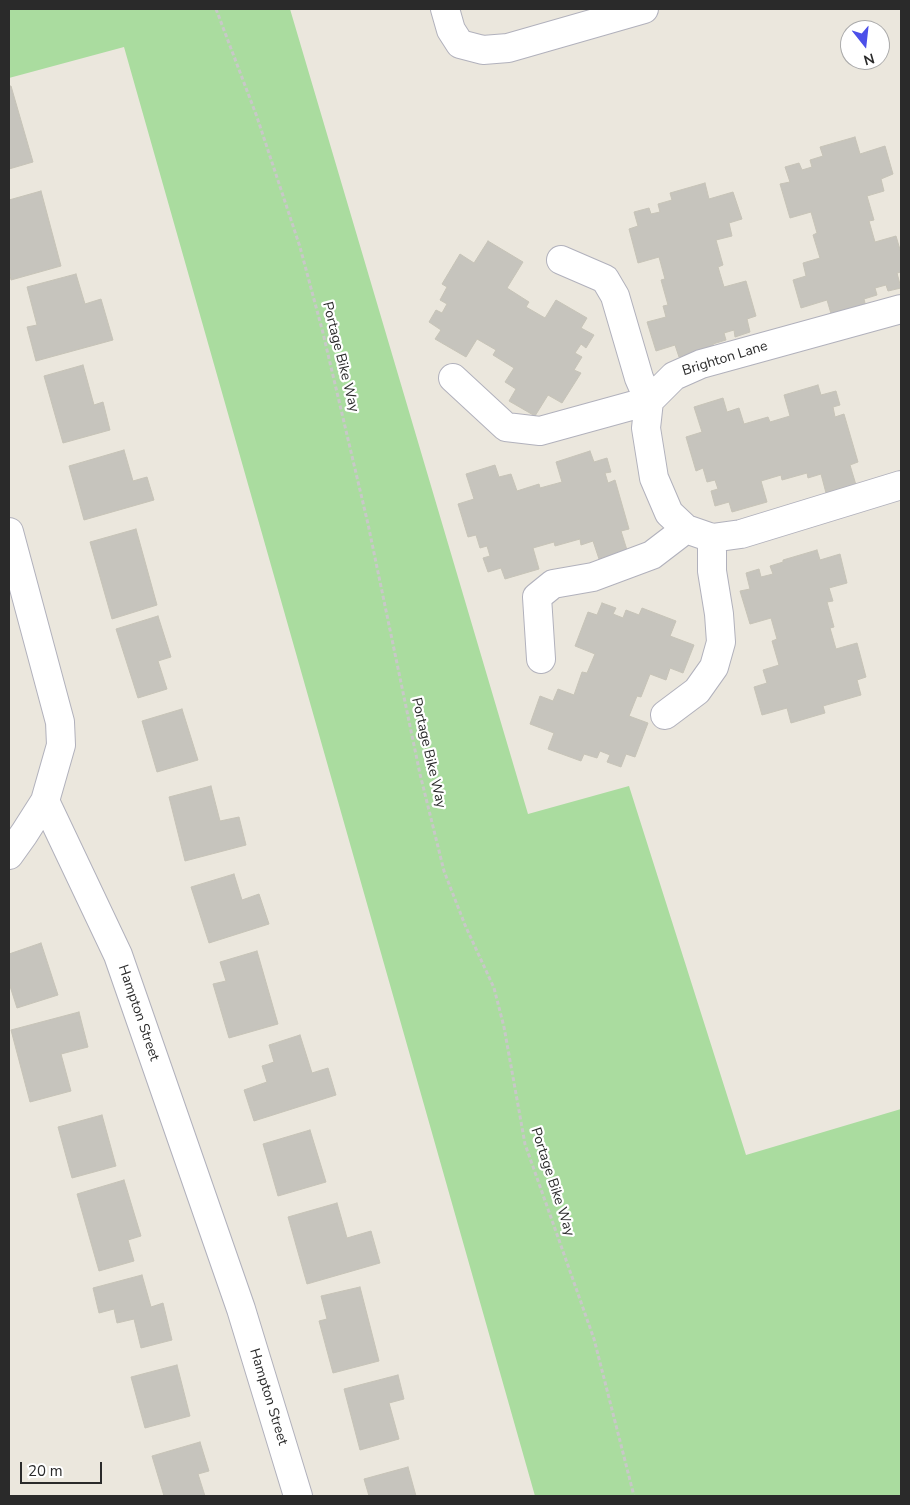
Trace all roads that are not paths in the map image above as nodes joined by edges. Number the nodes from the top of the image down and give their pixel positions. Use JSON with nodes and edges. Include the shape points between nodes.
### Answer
{"nodes":[{"id":1,"x":445,"y":9,"type":"edge"},
{"id":2,"x":644,"y":9,"type":"edge"},
{"id":3,"x":561,"y":260,"type":"dead end"},
{"id":4,"x":901,"y":309,"type":"edge"},
{"id":5,"x":453,"y":378,"type":"dead end"},
{"id":6,"x":649,"y":401,"type":"junction"},
{"id":7,"x":901,"y":486,"type":"edge"},
{"id":8,"x":686,"y":529,"type":"junction"},
{"id":9,"x":9,"y":532,"type":"edge"},
{"id":10,"x":712,"y":538,"type":"junction"},
{"id":11,"x":541,"y":659,"type":"dead end"},
{"id":12,"x":665,"y":715,"type":"dead end"},
{"id":13,"x":45,"y":801,"type":"junction"},
{"id":14,"x":9,"y":855,"type":"edge"},
{"id":15,"x":298,"y":1496,"type":"edge"}],
"edges":[{"from":1,"to":2,"type":"street","via":[[451,30],[460,44],[483,50],[508,48]]},
{"from":3,"to":6,"type":"street","via":[[605,279],[615,296],[638,378]]},
{"from":4,"to":6,"type":"street","name":"Brighton Lane","via":[[701,364],[674,376]]},
{"from":5,"to":6,"type":"street","via":[[506,427],[540,431]]},
{"from":6,"to":8,"type":"street","via":[[646,428],[654,478],[669,513]]},
{"from":7,"to":10,"type":"street","via":[[741,534]]},
{"from":8,"to":10,"type":"street"},
{"from":8,"to":11,"type":"street","via":[[652,555],[593,577],[553,584],[536,597]]},
{"from":9,"to":13,"type":"street","via":[[60,722],[61,745]]},
{"from":10,"to":12,"type":"street","via":[[712,571],[721,642],[714,667],[697,691]]},
{"from":13,"to":14,"type":"street"},
{"from":13,"to":15,"type":"street","name":"Hampton Street","via":[[118,955],[241,1309]]}]}
